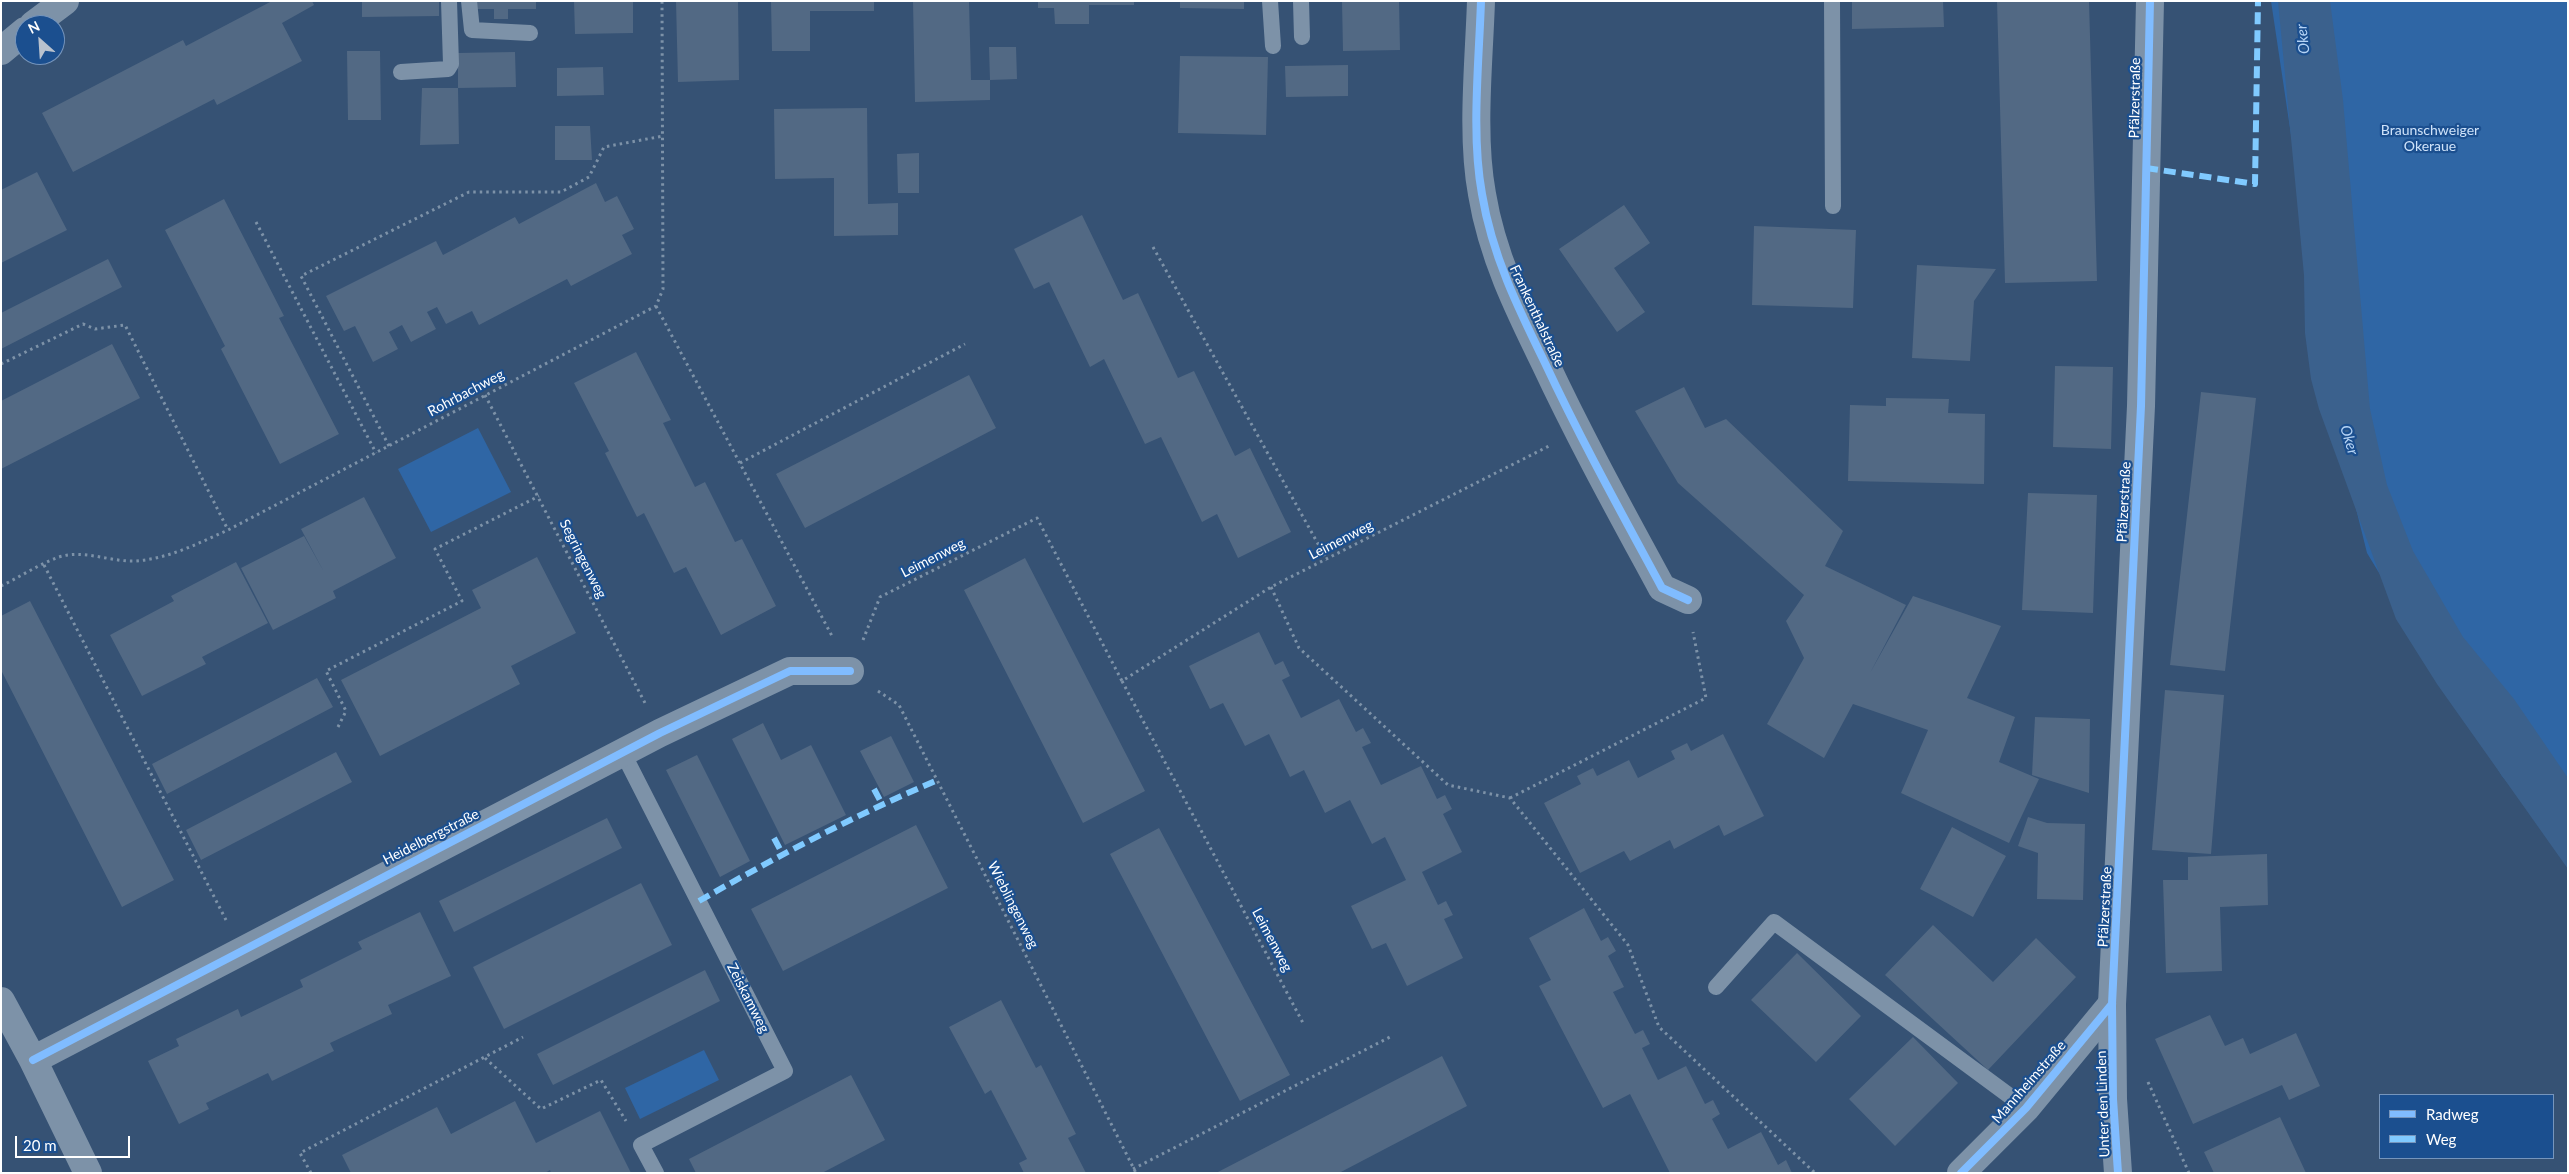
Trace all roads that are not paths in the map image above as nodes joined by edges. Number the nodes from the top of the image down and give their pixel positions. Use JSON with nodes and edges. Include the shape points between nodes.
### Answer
{"nodes":[{"id":1,"x":65,"y":1,"type":"edge"},
{"id":2,"x":449,"y":1,"type":"edge"},
{"id":3,"x":469,"y":1,"type":"edge"},
{"id":4,"x":1270,"y":1,"type":"edge"},
{"id":5,"x":1301,"y":1,"type":"edge"},
{"id":6,"x":1480,"y":1,"type":"edge"},
{"id":7,"x":1832,"y":1,"type":"edge"},
{"id":8,"x":2150,"y":1,"type":"edge"},
{"id":9,"x":47,"y":15,"type":"edge"},
{"id":10,"x":530,"y":33,"type":"dead end"},
{"id":11,"x":1302,"y":37,"type":"dead end"},
{"id":12,"x":15,"y":40,"type":"edge"},
{"id":13,"x":1273,"y":46,"type":"dead end"},
{"id":14,"x":1,"y":51,"type":"edge"},
{"id":15,"x":401,"y":72,"type":"dead end"},
{"id":16,"x":1833,"y":206,"type":"dead end"},
{"id":17,"x":1688,"y":600,"type":"road end"},
{"id":18,"x":850,"y":671,"type":"road end"},
{"id":19,"x":623,"y":753,"type":"junction"},
{"id":20,"x":1716,"y":987,"type":"dead end"},
{"id":21,"x":1,"y":1001,"type":"edge"},
{"id":22,"x":2112,"y":1004,"type":"junction"},
{"id":23,"x":33,"y":1060,"type":"junction"},
{"id":24,"x":2026,"y":1108,"type":"junction"},
{"id":25,"x":88,"y":1173,"type":"edge"},
{"id":26,"x":656,"y":1173,"type":"edge"},
{"id":27,"x":1961,"y":1173,"type":"edge"},
{"id":28,"x":2118,"y":1173,"type":"edge"}],
"edges":[{"from":1,"to":9,"type":"street"},
{"from":2,"to":15,"type":"lane","via":[[451,64],[448,69]]},
{"from":3,"to":10,"type":"lane","via":[[472,30]]},
{"from":4,"to":13,"type":"lane"},
{"from":5,"to":11,"type":"lane"},
{"from":6,"to":17,"type":"street","name":"Frankenthalstraße","via":[[1478,150],[1492,244],[1508,287],[1578,432],[1662,588]]},
{"from":7,"to":16,"type":"lane"},
{"from":8,"to":22,"type":"street","name":"Pfälzerstraße","via":[[2141,406]]},
{"from":12,"to":14,"type":"street"},
{"from":18,"to":19,"type":"street","name":"Heidelbergstraße","via":[[790,671]]},
{"from":19,"to":23,"type":"street","name":"Heidelbergstraße"},
{"from":19,"to":26,"type":"lane","name":"Zeiskamweg","via":[[785,1071],[641,1145]]},
{"from":20,"to":24,"type":"lane","via":[[1774,922]]},
{"from":21,"to":23,"type":"street"},
{"from":22,"to":24,"type":"street","name":"Mannheimstraße"},
{"from":22,"to":28,"type":"street","name":"Unter den Linden"},
{"from":23,"to":25,"type":"street"},
{"from":24,"to":27,"type":"street","name":"Mannheimstraße"}]}
